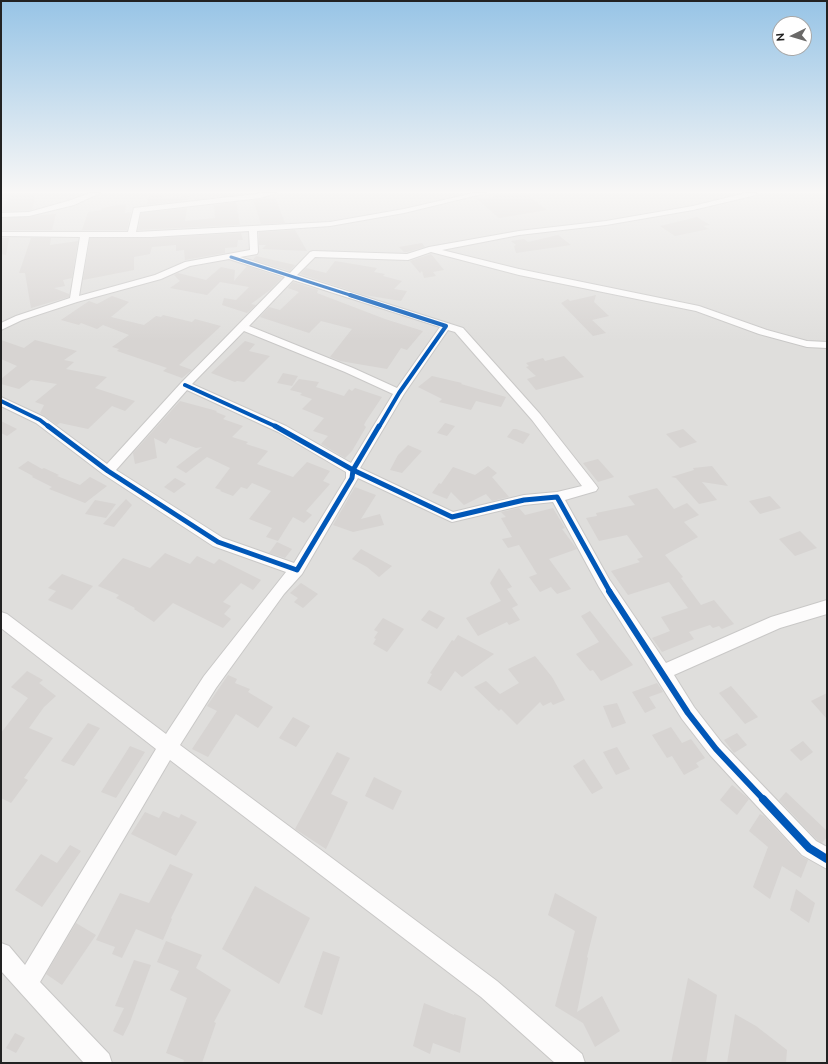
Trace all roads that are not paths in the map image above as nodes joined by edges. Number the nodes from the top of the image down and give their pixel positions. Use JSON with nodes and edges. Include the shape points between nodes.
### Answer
{"nodes":[{"id":1,"x":84,"y":243,"type":"edge"},
{"id":2,"x":253,"y":243,"type":"edge"},
{"id":3,"x":468,"y":243,"type":"edge"},
{"id":4,"x":429,"y":250,"type":"junction"},
{"id":5,"x":231,"y":257,"type":"junction"},
{"id":6,"x":290,"y":277,"type":"junction"},
{"id":7,"x":74,"y":300,"type":"junction"},
{"id":8,"x":446,"y":326,"type":"junction"},
{"id":9,"x":1,"y":327,"type":"edge"},
{"id":10,"x":243,"y":327,"type":"junction"},
{"id":11,"x":827,"y":345,"type":"edge"},
{"id":12,"x":185,"y":385,"type":"junction"},
{"id":13,"x":400,"y":393,"type":"junction"},
{"id":14,"x":1,"y":401,"type":"edge"},
{"id":15,"x":353,"y":470,"type":"junction"},
{"id":16,"x":108,"y":471,"type":"junction"},
{"id":17,"x":557,"y":497,"type":"junction"},
{"id":18,"x":297,"y":570,"type":"junction"},
{"id":19,"x":827,"y":607,"type":"edge"},
{"id":20,"x":1,"y":619,"type":"edge"},
{"id":21,"x":663,"y":672,"type":"junction"},
{"id":22,"x":168,"y":747,"type":"junction"},
{"id":23,"x":827,"y":859,"type":"edge"},
{"id":24,"x":1,"y":954,"type":"edge"},
{"id":25,"x":26,"y":984,"type":"junction"},
{"id":26,"x":100,"y":1063,"type":"edge"},
{"id":27,"x":573,"y":1063,"type":"edge"}],
"edges":[{"from":1,"to":7,"type":"street"},
{"from":2,"to":5,"type":"street","via":[[254,252]]},
{"from":3,"to":4,"type":"street"},
{"from":4,"to":6,"type":"street","via":[[408,257],[313,254]]},
{"from":4,"to":11,"type":"street","via":[[519,272],[699,309],[763,332],[807,344]]},
{"from":5,"to":6,"type":"street"},
{"from":5,"to":7,"type":"street","via":[[188,264],[158,277]]},
{"from":6,"to":8,"type":"street"},
{"from":6,"to":10,"type":"street"},
{"from":7,"to":9,"type":"street","via":[[19,318]]},
{"from":8,"to":13,"type":"street"},
{"from":8,"to":17,"type":"street","via":[[459,330],[536,417],[591,488]]},
{"from":10,"to":12,"type":"street"},
{"from":10,"to":13,"type":"street"},
{"from":12,"to":15,"type":"street","via":[[282,429]]},
{"from":12,"to":16,"type":"street"},
{"from":13,"to":15,"type":"street"},
{"from":14,"to":16,"type":"street","via":[[40,420]]},
{"from":15,"to":17,"type":"street","via":[[452,517],[524,500]]},
{"from":15,"to":18,"type":"street","via":[[352,478]]},
{"from":16,"to":18,"type":"street","via":[[218,542]]},
{"from":17,"to":21,"type":"street","via":[[604,583]]},
{"from":18,"to":22,"type":"street","via":[[210,682]]},
{"from":19,"to":21,"type":"street","via":[[777,622]]},
{"from":20,"to":22,"type":"street"},
{"from":21,"to":23,"type":"street","via":[[688,713],[716,750],[810,848]]},
{"from":22,"to":25,"type":"street"},
{"from":22,"to":27,"type":"street","via":[[489,989]]},
{"from":24,"to":25,"type":"street"},
{"from":25,"to":26,"type":"street"}]}
